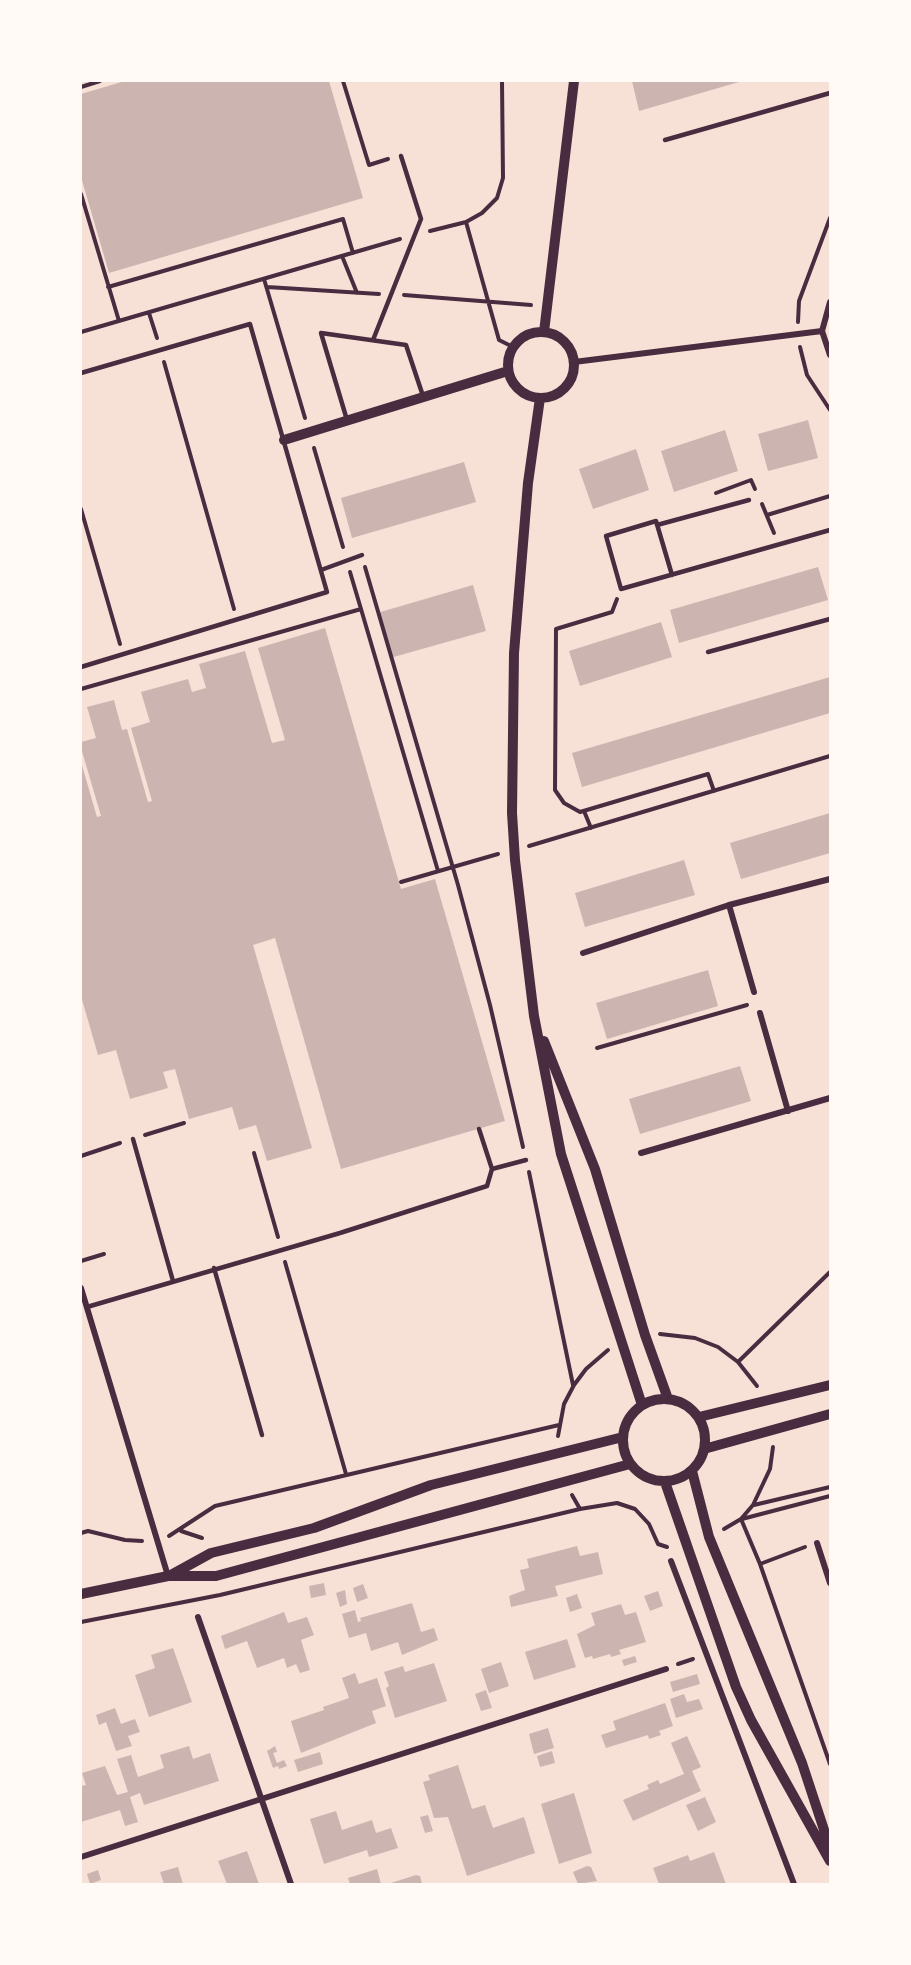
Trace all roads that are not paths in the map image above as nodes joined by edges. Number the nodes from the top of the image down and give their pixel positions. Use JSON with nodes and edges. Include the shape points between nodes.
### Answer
{"nodes":[{"id":1,"x":574,"y":81,"type":"edge"},
{"id":2,"x":830,"y":93,"type":"edge"},
{"id":3,"x":665,"y":140,"type":"dead end"},
{"id":4,"x":401,"y":156,"type":"road end"},
{"id":5,"x":830,"y":302,"type":"edge"},
{"id":6,"x":822,"y":331,"type":"junction"},
{"id":7,"x":544,"y":332,"type":"junction"},
{"id":8,"x":373,"y":340,"type":"junction"},
{"id":9,"x":830,"y":355,"type":"edge"},
{"id":10,"x":574,"y":362,"type":"junction"},
{"id":11,"x":508,"y":371,"type":"junction"},
{"id":12,"x":81,"y":373,"type":"edge"},
{"id":13,"x":540,"y":398,"type":"junction"},
{"id":14,"x":424,"y":399,"type":"junction"},
{"id":15,"x":348,"y":421,"type":"junction"},
{"id":16,"x":284,"y":440,"type":"junction"},
{"id":17,"x":749,"y":500,"type":"dead end"},
{"id":18,"x":657,"y":525,"type":"junction"},
{"id":19,"x":830,"y":530,"type":"edge"},
{"id":20,"x":362,"y":555,"type":"road end"},
{"id":21,"x":321,"y":570,"type":"junction"},
{"id":22,"x":672,"y":575,"type":"junction"},
{"id":23,"x":830,"y":619,"type":"edge"},
{"id":24,"x":708,"y":652,"type":"dead end"},
{"id":25,"x":81,"y":667,"type":"edge"},
{"id":26,"x":830,"y":879,"type":"edge"},
{"id":27,"x":729,"y":905,"type":"junction"},
{"id":28,"x":583,"y":953,"type":"dead end"},
{"id":29,"x":754,"y":992,"type":"dead end"},
{"id":30,"x":760,"y":1013,"type":"dead end"},
{"id":31,"x":534,"y":1016,"type":"junction"},
{"id":32,"x":830,"y":1098,"type":"edge"},
{"id":33,"x":788,"y":1111,"type":"junction"},
{"id":34,"x":479,"y":1129,"type":"dead end"},
{"id":35,"x":133,"y":1139,"type":"dead end"},
{"id":36,"x":641,"y":1153,"type":"dead end"},
{"id":37,"x":526,"y":1160,"type":"road end"},
{"id":38,"x":492,"y":1169,"type":"junction"},
{"id":39,"x":214,"y":1268,"type":"junction"},
{"id":40,"x":174,"y":1281,"type":"junction"},
{"id":41,"x":81,"y":1288,"type":"edge"},
{"id":42,"x":87,"y":1307,"type":"junction"},
{"id":43,"x":830,"y":1385,"type":"edge"},
{"id":44,"x":668,"y":1399,"type":"junction"},
{"id":45,"x":642,"y":1405,"type":"junction"},
{"id":46,"x":830,"y":1414,"type":"edge"},
{"id":47,"x":699,"y":1417,"type":"junction"},
{"id":48,"x":262,"y":1435,"type":"dead end"},
{"id":49,"x":622,"y":1437,"type":"junction"},
{"id":50,"x":704,"y":1449,"type":"junction"},
{"id":51,"x":630,"y":1464,"type":"junction"},
{"id":52,"x":692,"y":1471,"type":"junction"},
{"id":53,"x":665,"y":1482,"type":"junction"},
{"id":54,"x":817,"y":1543,"type":"road end"},
{"id":55,"x":671,"y":1561,"type":"dead end"},
{"id":56,"x":168,"y":1576,"type":"junction"},
{"id":57,"x":830,"y":1583,"type":"edge"},
{"id":58,"x":81,"y":1594,"type":"edge"},
{"id":59,"x":198,"y":1617,"type":"dead end"},
{"id":60,"x":666,"y":1669,"type":"road end"},
{"id":61,"x":260,"y":1800,"type":"junction"},
{"id":62,"x":830,"y":1848,"type":"edge"},
{"id":63,"x":81,"y":1857,"type":"edge"},
{"id":64,"x":830,"y":1861,"type":"edge"},
{"id":65,"x":291,"y":1884,"type":"edge"},
{"id":66,"x":794,"y":1884,"type":"edge"}],
"edges":[{"from":1,"to":7,"type":"street"},
{"from":2,"to":3,"type":"lane"},
{"from":4,"to":8,"type":"lane","via":[[421,219]]},
{"from":5,"to":6,"type":"street"},
{"from":6,"to":9,"type":"street"},
{"from":6,"to":10,"type":"street"},
{"from":7,"to":10,"type":"street","via":[[564,341]]},
{"from":7,"to":11,"type":"street","via":[[521,338],[508,359]]},
{"from":8,"to":14,"type":"lane","via":[[406,345]]},
{"from":8,"to":15,"type":"lane","via":[[321,333]]},
{"from":10,"to":13,"type":"street","via":[[573,373],[561,391]]},
{"from":11,"to":13,"type":"street","via":[[520,390]]},
{"from":11,"to":14,"type":"street"},
{"from":12,"to":16,"type":"lane","via":[[250,324]]},
{"from":13,"to":31,"type":"street","via":[[528,483],[513,676],[512,813]]},
{"from":14,"to":15,"type":"street"},
{"from":15,"to":16,"type":"street"},
{"from":16,"to":21,"type":"lane"},
{"from":17,"to":18,"type":"lane"},
{"from":18,"to":22,"type":"lane"},
{"from":18,"to":22,"type":"lane","via":[[656,521],[606,536],[621,589]]},
{"from":19,"to":22,"type":"lane"},
{"from":20,"to":21,"type":"lane"},
{"from":21,"to":25,"type":"lane","via":[[327,592]]},
{"from":23,"to":24,"type":"lane"},
{"from":26,"to":27,"type":"street"},
{"from":27,"to":28,"type":"street"},
{"from":27,"to":29,"type":"street"},
{"from":30,"to":33,"type":"street"},
{"from":31,"to":44,"type":"street","via":[[595,1169]]},
{"from":31,"to":45,"type":"street","via":[[561,1154]]},
{"from":32,"to":33,"type":"street"},
{"from":33,"to":36,"type":"street"},
{"from":34,"to":38,"type":"lane"},
{"from":35,"to":40,"type":"lane"},
{"from":37,"to":38,"type":"lane"},
{"from":38,"to":39,"type":"lane","via":[[487,1186]]},
{"from":39,"to":40,"type":"lane"},
{"from":39,"to":48,"type":"lane"},
{"from":40,"to":42,"type":"lane"},
{"from":41,"to":42,"type":"street"},
{"from":42,"to":56,"type":"street"},
{"from":43,"to":47,"type":"street"},
{"from":44,"to":45,"type":"street"},
{"from":44,"to":47,"type":"street","via":[[680,1401]]},
{"from":45,"to":49,"type":"street","via":[[629,1419]]},
{"from":46,"to":50,"type":"street"},
{"from":47,"to":50,"type":"street","via":[[706,1438]]},
{"from":49,"to":51,"type":"street"},
{"from":49,"to":56,"type":"street","via":[[430,1485],[314,1528],[211,1553]]},
{"from":50,"to":52,"type":"street"},
{"from":51,"to":53,"type":"street","via":[[639,1474]]},
{"from":51,"to":56,"type":"street","via":[[216,1576]]},
{"from":52,"to":53,"type":"street"},
{"from":52,"to":62,"type":"street","via":[[709,1537],[802,1763]]},
{"from":53,"to":64,"type":"street","via":[[748,1712]]},
{"from":54,"to":57,"type":"street"},
{"from":55,"to":66,"type":"street"},
{"from":56,"to":58,"type":"street"},
{"from":59,"to":61,"type":"street"},
{"from":60,"to":61,"type":"street"},
{"from":61,"to":63,"type":"street"},
{"from":61,"to":65,"type":"street"}]}
